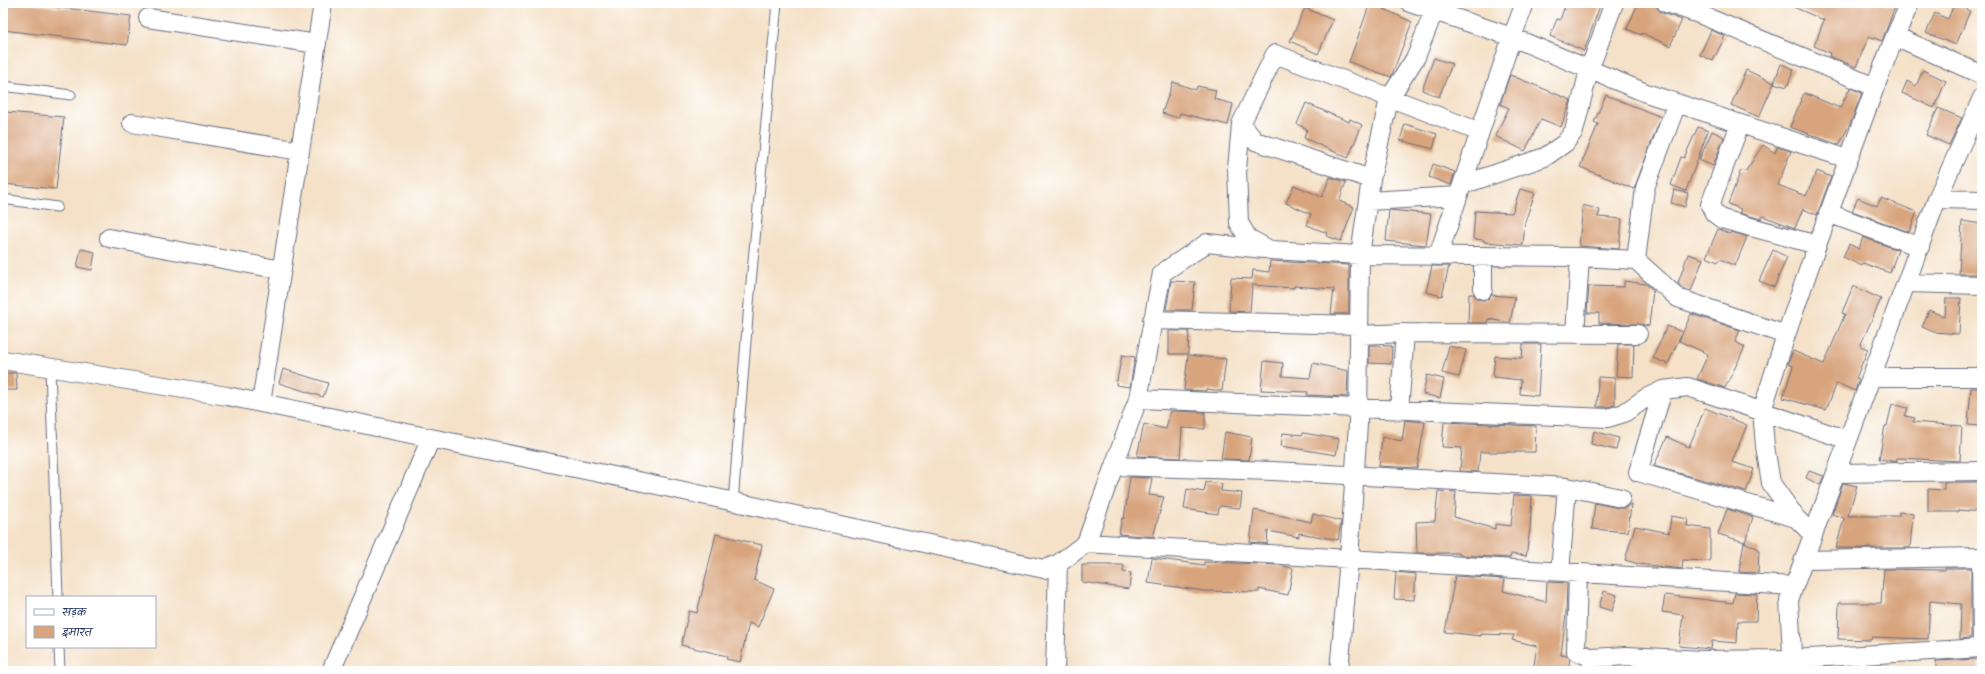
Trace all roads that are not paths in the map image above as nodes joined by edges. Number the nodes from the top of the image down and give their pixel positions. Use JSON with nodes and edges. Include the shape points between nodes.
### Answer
{"nodes":[{"id":1,"x":323,"y":3,"type":"edge"},
{"id":2,"x":778,"y":3,"type":"edge"},
{"id":3,"x":1410,"y":3,"type":"edge"},
{"id":4,"x":1525,"y":3,"type":"edge"},
{"id":5,"x":1614,"y":3,"type":"edge"},
{"id":6,"x":1666,"y":3,"type":"edge"},
{"id":7,"x":1910,"y":3,"type":"edge"},
{"id":8,"x":1436,"y":7,"type":"edge"},
{"id":9,"x":1701,"y":9,"type":"edge"},
{"id":10,"x":148,"y":18,"type":"dead end"},
{"id":11,"x":1895,"y":36,"type":"junction"},
{"id":12,"x":1512,"y":37,"type":"junction"},
{"id":13,"x":317,"y":44,"type":"junction"},
{"id":14,"x":1588,"y":70,"type":"junction"},
{"id":15,"x":1982,"y":75,"type":"edge"},
{"id":16,"x":3,"y":86,"type":"edge"},
{"id":17,"x":1875,"y":86,"type":"junction"},
{"id":18,"x":70,"y":95,"type":"dead end"},
{"id":19,"x":1982,"y":98,"type":"edge"},
{"id":20,"x":1389,"y":99,"type":"junction"},
{"id":21,"x":1677,"y":103,"type":"junction"},
{"id":22,"x":1978,"y":115,"type":"edge"},
{"id":23,"x":132,"y":123,"type":"dead end"},
{"id":24,"x":1241,"y":124,"type":"junction"},
{"id":25,"x":1740,"y":124,"type":"junction"},
{"id":26,"x":1480,"y":132,"type":"junction"},
{"id":27,"x":300,"y":151,"type":"junction"},
{"id":28,"x":1848,"y":160,"type":"junction"},
{"id":29,"x":1371,"y":179,"type":"junction"},
{"id":30,"x":1460,"y":191,"type":"junction"},
{"id":31,"x":3,"y":199,"type":"edge"},
{"id":32,"x":1937,"y":199,"type":"junction"},
{"id":33,"x":1982,"y":200,"type":"edge"},
{"id":34,"x":1368,"y":201,"type":"junction"},
{"id":35,"x":57,"y":207,"type":"dead end"},
{"id":36,"x":1828,"y":213,"type":"junction"},
{"id":37,"x":109,"y":238,"type":"dead end"},
{"id":38,"x":1817,"y":244,"type":"junction"},
{"id":39,"x":1920,"y":247,"type":"junction"},
{"id":40,"x":1270,"y":250,"type":"junction"},
{"id":41,"x":1360,"y":255,"type":"junction"},
{"id":42,"x":1438,"y":256,"type":"junction"},
{"id":43,"x":1483,"y":256,"type":"junction"},
{"id":44,"x":1580,"y":257,"type":"junction"},
{"id":45,"x":1636,"y":260,"type":"junction"},
{"id":46,"x":282,"y":270,"type":"junction"},
{"id":47,"x":1906,"y":283,"type":"junction"},
{"id":48,"x":1982,"y":285,"type":"edge"},
{"id":49,"x":1482,"y":290,"type":"dead end"},
{"id":50,"x":1152,"y":320,"type":"junction"},
{"id":51,"x":1359,"y":330,"type":"junction"},
{"id":52,"x":1405,"y":333,"type":"junction"},
{"id":53,"x":1575,"y":334,"type":"junction"},
{"id":54,"x":1638,"y":334,"type":"dead end"},
{"id":55,"x":1786,"y":335,"type":"junction"},
{"id":56,"x":3,"y":360,"type":"edge"},
{"id":57,"x":50,"y":368,"type":"junction"},
{"id":58,"x":1872,"y":377,"type":"junction"},
{"id":59,"x":1982,"y":377,"type":"edge"},
{"id":60,"x":1663,"y":390,"type":"junction"},
{"id":61,"x":1138,"y":399,"type":"junction"},
{"id":62,"x":261,"y":403,"type":"junction"},
{"id":63,"x":1359,"y":410,"type":"junction"},
{"id":64,"x":1399,"y":411,"type":"junction"},
{"id":65,"x":1762,"y":411,"type":"junction"},
{"id":66,"x":431,"y":438,"type":"junction"},
{"id":67,"x":1848,"y":440,"type":"junction"},
{"id":68,"x":1114,"y":466,"type":"junction"},
{"id":69,"x":1982,"y":471,"type":"edge"},
{"id":70,"x":1836,"y":473,"type":"junction"},
{"id":71,"x":1355,"y":475,"type":"junction"},
{"id":72,"x":1567,"y":487,"type":"junction"},
{"id":73,"x":1621,"y":498,"type":"dead end"},
{"id":74,"x":733,"y":502,"type":"junction"},
{"id":75,"x":1796,"y":518,"type":"junction"},
{"id":76,"x":1813,"y":535,"type":"junction"},
{"id":77,"x":1086,"y":543,"type":"junction"},
{"id":78,"x":1982,"y":557,"type":"edge"},
{"id":79,"x":1349,"y":559,"type":"junction"},
{"id":80,"x":1804,"y":560,"type":"junction"},
{"id":81,"x":1058,"y":564,"type":"junction"},
{"id":82,"x":1560,"y":572,"type":"junction"},
{"id":83,"x":1578,"y":573,"type":"junction"},
{"id":84,"x":1794,"y":586,"type":"junction"},
{"id":85,"x":58,"y":596,"type":"edge"},
{"id":86,"x":59,"y":648,"type":"edge"},
{"id":87,"x":1982,"y":648,"type":"edge"},
{"id":88,"x":1592,"y":665,"type":"edge"},
{"id":89,"x":1793,"y":665,"type":"edge"},
{"id":90,"x":1702,"y":666,"type":"edge"},
{"id":91,"x":60,"y":671,"type":"edge"},
{"id":92,"x":331,"y":671,"type":"edge"},
{"id":93,"x":1055,"y":671,"type":"edge"},
{"id":94,"x":1339,"y":671,"type":"edge"}],
"edges":[{"from":1,"to":13,"type":"street"},
{"from":2,"to":74,"type":"lane","via":[[749,297]]},
{"from":3,"to":8,"type":"street"},
{"from":4,"to":12,"type":"street"},
{"from":5,"to":14,"type":"street"},
{"from":6,"to":9,"type":"street"},
{"from":7,"to":11,"type":"street"},
{"from":8,"to":12,"type":"street"},
{"from":8,"to":20,"type":"street","via":[[1416,57]]},
{"from":9,"to":17,"type":"street"},
{"from":10,"to":13,"type":"street"},
{"from":11,"to":15,"type":"street"},
{"from":11,"to":17,"type":"street"},
{"from":12,"to":14,"type":"street"},
{"from":12,"to":26,"type":"street"},
{"from":13,"to":27,"type":"street"},
{"from":14,"to":21,"type":"street"},
{"from":14,"to":30,"type":"street","via":[[1574,131],[1565,144],[1545,157]]},
{"from":16,"to":18,"type":"lane"},
{"from":17,"to":28,"type":"street"},
{"from":19,"to":22,"type":"street"},
{"from":20,"to":24,"type":"street","via":[[1275,54],[1252,96]]},
{"from":20,"to":26,"type":"street"},
{"from":20,"to":29,"type":"street"},
{"from":21,"to":25,"type":"street"},
{"from":21,"to":45,"type":"street","via":[[1645,188]]},
{"from":22,"to":32,"type":"street"},
{"from":23,"to":27,"type":"street"},
{"from":24,"to":29,"type":"street","via":[[1255,141]]},
{"from":24,"to":40,"type":"street","via":[[1237,169],[1239,223],[1248,238]]},
{"from":25,"to":28,"type":"street"},
{"from":25,"to":38,"type":"street","via":[[1710,205],[1714,213],[1722,218]]},
{"from":26,"to":30,"type":"street"},
{"from":27,"to":46,"type":"street"},
{"from":28,"to":36,"type":"street"},
{"from":29,"to":34,"type":"street"},
{"from":30,"to":34,"type":"street"},
{"from":30,"to":42,"type":"street"},
{"from":31,"to":35,"type":"lane"},
{"from":32,"to":33,"type":"street"},
{"from":32,"to":39,"type":"street"},
{"from":34,"to":41,"type":"street"},
{"from":36,"to":38,"type":"street"},
{"from":36,"to":39,"type":"street"},
{"from":37,"to":46,"type":"street"},
{"from":38,"to":55,"type":"street"},
{"from":39,"to":47,"type":"street"},
{"from":40,"to":41,"type":"street"},
{"from":40,"to":50,"type":"street","via":[[1207,243],[1162,273]]},
{"from":41,"to":42,"type":"street"},
{"from":41,"to":51,"type":"street"},
{"from":42,"to":43,"type":"street"},
{"from":43,"to":44,"type":"street"},
{"from":43,"to":49,"type":"street"},
{"from":44,"to":45,"type":"street"},
{"from":44,"to":53,"type":"street"},
{"from":45,"to":55,"type":"street","via":[[1678,298]]},
{"from":46,"to":62,"type":"street"},
{"from":47,"to":48,"type":"street"},
{"from":47,"to":58,"type":"street"},
{"from":50,"to":51,"type":"street"},
{"from":50,"to":61,"type":"street"},
{"from":51,"to":52,"type":"street"},
{"from":51,"to":63,"type":"street"},
{"from":52,"to":53,"type":"street"},
{"from":52,"to":64,"type":"street"},
{"from":53,"to":54,"type":"street"},
{"from":55,"to":65,"type":"street"},
{"from":56,"to":57,"type":"street"},
{"from":57,"to":62,"type":"street"},
{"from":57,"to":85,"type":"lane"},
{"from":58,"to":59,"type":"street"},
{"from":58,"to":67,"type":"street"},
{"from":60,"to":64,"type":"street","via":[[1624,413],[1608,418]]},
{"from":60,"to":65,"type":"street","via":[[1688,388]]},
{"from":60,"to":75,"type":"street","via":[[1638,472]]},
{"from":61,"to":63,"type":"street"},
{"from":61,"to":68,"type":"street"},
{"from":62,"to":66,"type":"street"},
{"from":63,"to":64,"type":"street"},
{"from":63,"to":71,"type":"street"},
{"from":65,"to":67,"type":"street"},
{"from":65,"to":75,"type":"street","via":[[1771,483]]},
{"from":66,"to":74,"type":"street"},
{"from":66,"to":92,"type":"street"},
{"from":67,"to":70,"type":"street"},
{"from":68,"to":71,"type":"street"},
{"from":68,"to":77,"type":"street"},
{"from":69,"to":70,"type":"street"},
{"from":70,"to":76,"type":"street"},
{"from":71,"to":72,"type":"street"},
{"from":71,"to":79,"type":"street"},
{"from":72,"to":73,"type":"street"},
{"from":72,"to":82,"type":"street"},
{"from":74,"to":81,"type":"street","via":[[1044,569]]},
{"from":75,"to":76,"type":"street"},
{"from":76,"to":80,"type":"street"},
{"from":77,"to":79,"type":"street"},
{"from":77,"to":81,"type":"street"},
{"from":78,"to":80,"type":"street"},
{"from":78,"to":87,"type":"street"},
{"from":79,"to":82,"type":"street"},
{"from":79,"to":94,"type":"street"},
{"from":80,"to":84,"type":"street"},
{"from":81,"to":93,"type":"street"},
{"from":82,"to":83,"type":"street"},
{"from":83,"to":84,"type":"street"},
{"from":83,"to":88,"type":"street","via":[[1576,651]]},
{"from":84,"to":89,"type":"street","via":[[1789,600]]},
{"from":86,"to":91,"type":"lane"},
{"from":87,"to":89,"type":"street"},
{"from":88,"to":90,"type":"street","via":[[1628,656]]},
{"from":89,"to":90,"type":"street"}]}
